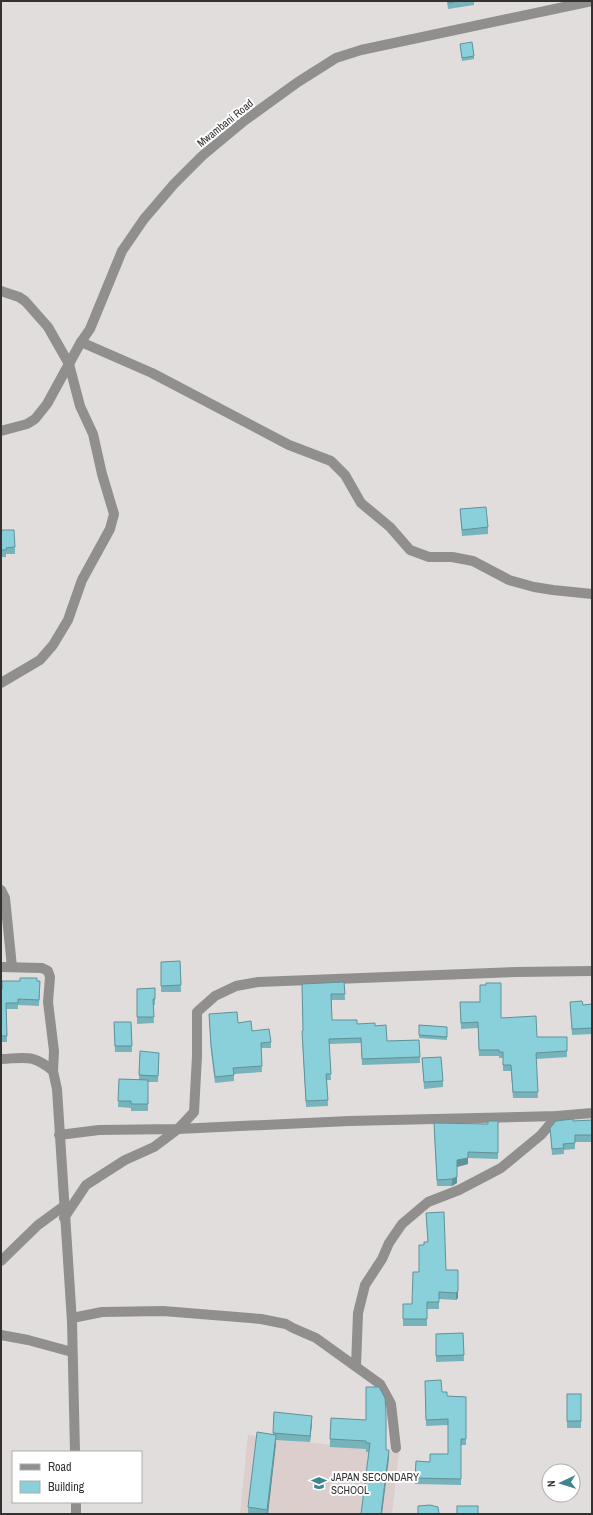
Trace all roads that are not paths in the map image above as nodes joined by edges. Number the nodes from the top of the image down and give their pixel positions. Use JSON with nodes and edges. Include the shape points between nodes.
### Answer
{"nodes":[{"id":1,"x":592,"y":1,"type":"edge"},
{"id":2,"x":1,"y":291,"type":"edge"},
{"id":3,"x":81,"y":342,"type":"junction"},
{"id":4,"x":69,"y":364,"type":"junction"},
{"id":5,"x":1,"y":431,"type":"edge"},
{"id":6,"x":592,"y":594,"type":"edge"},
{"id":7,"x":1,"y":683,"type":"edge"},
{"id":8,"x":1,"y":890,"type":"edge"},
{"id":9,"x":1,"y":967,"type":"edge"},
{"id":10,"x":12,"y":967,"type":"junction"},
{"id":11,"x":592,"y":971,"type":"edge"},
{"id":12,"x":1,"y":1059,"type":"edge"},
{"id":13,"x":53,"y":1071,"type":"junction"},
{"id":14,"x":592,"y":1113,"type":"edge"},
{"id":15,"x":556,"y":1116,"type":"junction"},
{"id":16,"x":178,"y":1128,"type":"junction"},
{"id":17,"x":59,"y":1135,"type":"junction"},
{"id":18,"x":64,"y":1206,"type":"junction"},
{"id":19,"x":64,"y":1218,"type":"junction"},
{"id":20,"x":1,"y":1261,"type":"edge"},
{"id":21,"x":72,"y":1318,"type":"junction"},
{"id":22,"x":1,"y":1335,"type":"edge"},
{"id":23,"x":72,"y":1352,"type":"junction"},
{"id":24,"x":356,"y":1366,"type":"junction"},
{"id":25,"x":396,"y":1448,"type":"dead end"},
{"id":26,"x":75,"y":1451,"type":"edge"},
{"id":27,"x":76,"y":1503,"type":"edge"},
{"id":28,"x":76,"y":1514,"type":"edge"}],
"edges":[{"from":1,"to":3,"type":"street","name":"Mwambani Road","via":[[361,50],[336,58],[298,82],[244,121],[202,156],[144,219],[122,251],[90,330]]},
{"from":2,"to":4,"type":"street","via":[[25,301],[48,327]]},
{"from":3,"to":4,"type":"street","name":"Mwambani Road"},
{"from":3,"to":6,"type":"street","via":[[152,373],[289,445],[331,461],[345,475],[361,503],[390,527],[410,550],[429,557],[474,561],[509,580],[534,587]]},
{"from":4,"to":5,"type":"street","name":"Mwambani Road","via":[[35,419],[27,424]]},
{"from":4,"to":7,"type":"street","via":[[80,406],[93,434],[114,514],[107,535],[82,580],[68,620],[53,645],[40,660]]},
{"from":8,"to":10,"type":"street","via":[[5,898]]},
{"from":9,"to":10,"type":"street"},
{"from":10,"to":13,"type":"street","via":[[42,968],[48,971]]},
{"from":11,"to":16,"type":"street","via":[[289,980],[236,986],[215,996],[197,1012],[194,1112]]},
{"from":12,"to":13,"type":"street","via":[[31,1058],[44,1063]]},
{"from":13,"to":17,"type":"street","via":[[57,1090]]},
{"from":14,"to":15,"type":"street"},
{"from":15,"to":16,"type":"street","via":[[356,1120]]},
{"from":15,"to":24,"type":"street","via":[[541,1135],[501,1168],[459,1190],[428,1202],[402,1224],[365,1285],[358,1314]]},
{"from":16,"to":17,"type":"street","via":[[99,1130]]},
{"from":16,"to":19,"type":"street","via":[[154,1147],[125,1160],[86,1185]]},
{"from":17,"to":18,"type":"street"},
{"from":18,"to":19,"type":"street"},
{"from":18,"to":20,"type":"street","via":[[38,1225]]},
{"from":19,"to":21,"type":"street"},
{"from":21,"to":23,"type":"street"},
{"from":21,"to":24,"type":"street","via":[[102,1312],[163,1311],[279,1322],[316,1338]]},
{"from":22,"to":23,"type":"street"},
{"from":23,"to":26,"type":"street"},
{"from":24,"to":25,"type":"street","via":[[380,1384],[391,1404]]},
{"from":27,"to":28,"type":"street"}]}
